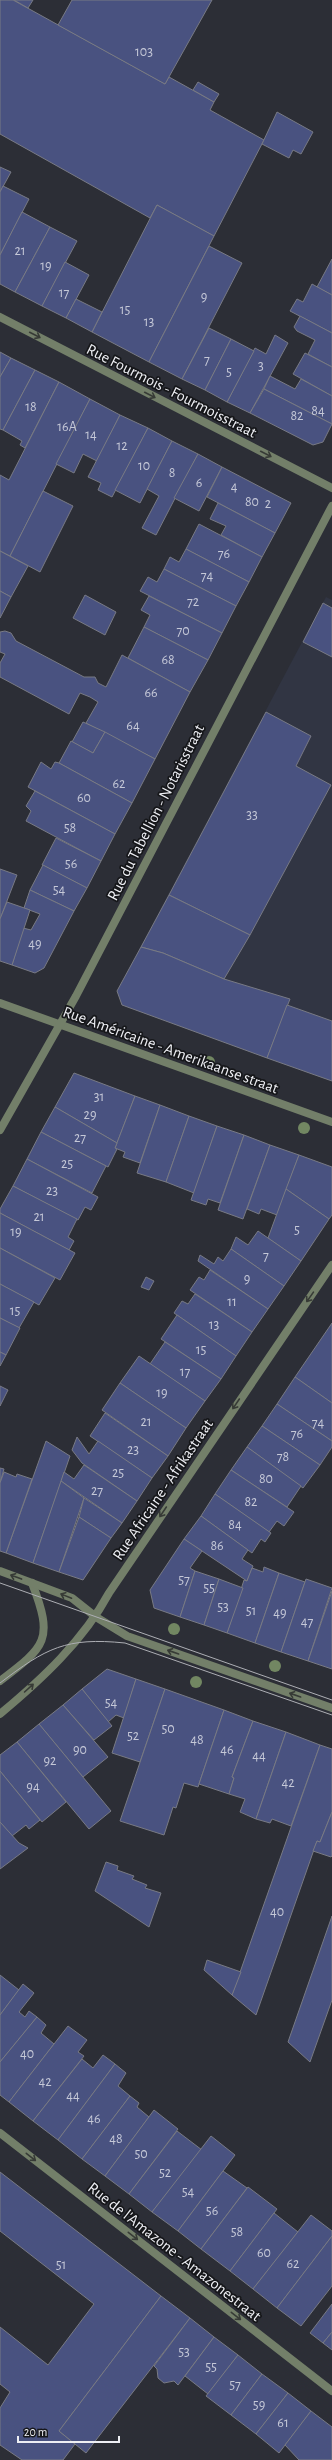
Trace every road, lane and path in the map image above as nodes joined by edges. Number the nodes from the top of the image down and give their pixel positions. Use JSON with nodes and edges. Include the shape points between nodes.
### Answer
{"nodes":[{"id":1,"x":0,"y":317,"type":"edge"},
{"id":2,"x":332,"y":488,"type":"edge"},
{"id":3,"x":332,"y":506,"type":"edge"},
{"id":4,"x":0,"y":1003,"type":"edge"},
{"id":5,"x":59,"y":1024,"type":"junction"},
{"id":6,"x":332,"y":1122,"type":"edge"},
{"id":7,"x":0,"y":1130,"type":"edge"},
{"id":8,"x":332,"y":1265,"type":"edge"},
{"id":9,"x":0,"y":1571,"type":"edge"},
{"id":10,"x":32,"y":1583,"type":"junction"},
{"id":11,"x":96,"y":1617,"type":"junction"},
{"id":12,"x":0,"y":1681,"type":"edge"},
{"id":13,"x":332,"y":1708,"type":"edge"},
{"id":14,"x":0,"y":1714,"type":"edge"},
{"id":15,"x":0,"y":2133,"type":"edge"},
{"id":16,"x":332,"y":2391,"type":"edge"}],
"edges":[{"from":1,"to":2,"type":"street","name":"Rue Fourmois - Fourmoisstraat","one_way":true},
{"from":3,"to":5,"type":"street","name":"Rue du Tabellion - Notarisstraat"},
{"from":4,"to":5,"type":"street","name":"Rue Américaine - Amerikaanse straat"},
{"from":5,"to":6,"type":"street","name":"Rue Américaine - Amerikaanse straat"},
{"from":5,"to":7,"type":"street","name":"Rue du Tabellion - Notarisstraat"},
{"from":8,"to":11,"type":"street","name":"Rue Africaine - Afrikastraat","one_way":true,"via":[[127,1567]]},
{"from":10,"to":9,"type":"street","one_way":true},
{"from":11,"to":10,"type":"street","one_way":true,"via":[[72,1598]]},
{"from":10,"to":12,"type":"street","via":[[41,1608],[43,1635],[40,1645],[34,1655]]},
{"from":13,"to":11,"type":"street","one_way":true,"via":[[128,1636]]},
{"from":14,"to":11,"type":"street","name":"Rue Africaine - Afrikastraat","one_way":true,"via":[[50,1670]]},
{"from":15,"to":16,"type":"street","name":"Rue de l'Amazone - Amazonestraat","one_way":true}]}
